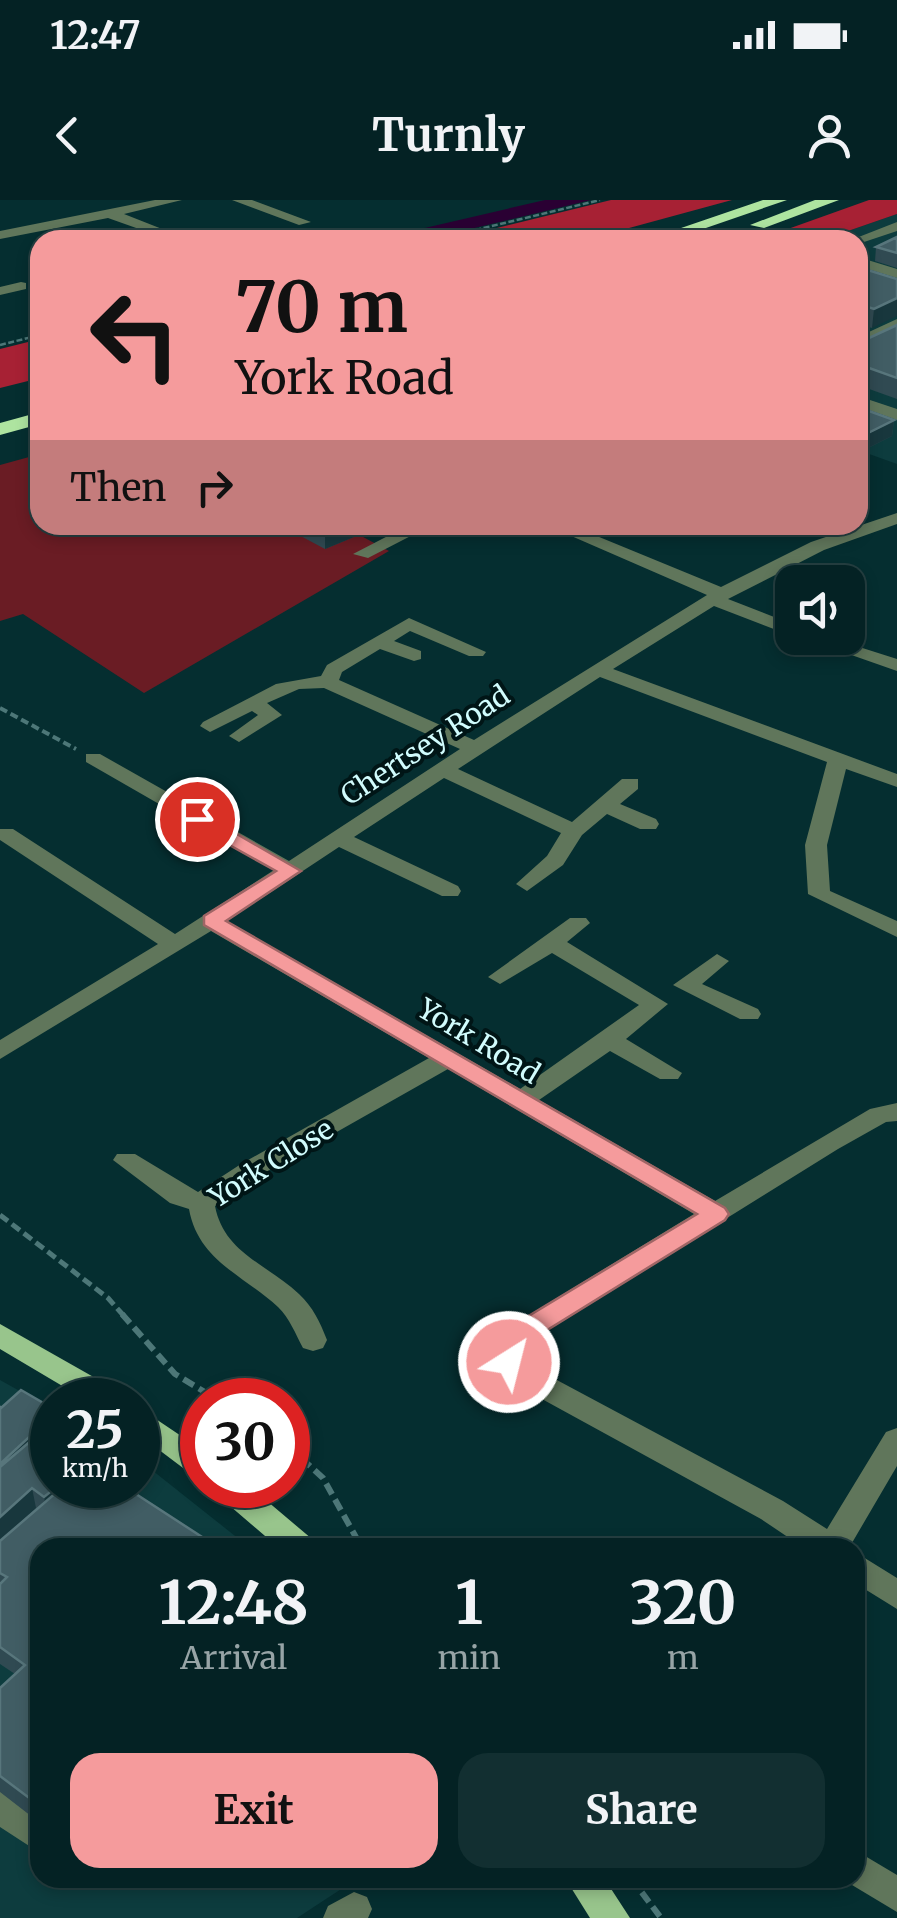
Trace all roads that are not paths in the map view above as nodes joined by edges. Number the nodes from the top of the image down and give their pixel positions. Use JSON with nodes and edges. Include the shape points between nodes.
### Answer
{"nodes":[{"id":1,"x":175,"y":200,"type":"edge"},
{"id":2,"x":238,"y":200,"type":"edge"},
{"id":3,"x":779,"y":200,"type":"edge"},
{"id":4,"x":831,"y":200,"type":"edge"},
{"id":5,"x":108,"y":213,"type":"junction"},
{"id":6,"x":304,"y":222,"type":"dead end"},
{"id":7,"x":897,"y":226,"type":"edge"},
{"id":8,"x":155,"y":230,"type":"edge"},
{"id":9,"x":685,"y":230,"type":"edge"},
{"id":10,"x":740,"y":230,"type":"edge"},
{"id":11,"x":2,"y":234,"type":"edge"},
{"id":12,"x":868,"y":236,"type":"edge"},
{"id":13,"x":875,"y":253,"type":"edge"},
{"id":14,"x":868,"y":256,"type":"edge"},
{"id":15,"x":868,"y":278,"type":"edge"},
{"id":16,"x":20,"y":286,"type":"dead end"},
{"id":17,"x":897,"y":287,"type":"edge"},
{"id":18,"x":1,"y":290,"type":"edge"},
{"id":19,"x":897,"y":324,"type":"edge"},
{"id":20,"x":868,"y":336,"type":"edge"},
{"id":21,"x":30,"y":401,"type":"edge"},
{"id":22,"x":868,"y":407,"type":"edge"},
{"id":23,"x":0,"y":409,"type":"edge"},
{"id":24,"x":30,"y":421,"type":"edge"},
{"id":25,"x":894,"y":421,"type":"edge"},
{"id":26,"x":0,"y":429,"type":"edge"},
{"id":27,"x":897,"y":518,"type":"edge"},
{"id":28,"x":868,"y":524,"type":"edge"},
{"id":29,"x":402,"y":535,"type":"edge"},
{"id":30,"x":578,"y":535,"type":"edge"},
{"id":31,"x":839,"y":535,"type":"edge"},
{"id":32,"x":362,"y":554,"type":"dead end"},
{"id":33,"x":716,"y":596,"type":"junction"},
{"id":34,"x":775,"y":622,"type":"edge"},
{"id":35,"x":378,"y":642,"type":"junction"},
{"id":36,"x":476,"y":652,"type":"dead end"},
{"id":37,"x":414,"y":655,"type":"dead end"},
{"id":38,"x":865,"y":655,"type":"edge"},
{"id":39,"x":897,"y":665,"type":"edge"},
{"id":40,"x":598,"y":670,"type":"junction"},
{"id":41,"x":328,"y":682,"type":"junction"},
{"id":42,"x":252,"y":703,"type":"junction"},
{"id":43,"x":210,"y":726,"type":"dead end"},
{"id":44,"x":239,"y":736,"type":"dead end"},
{"id":45,"x":474,"y":748,"type":"junction"},
{"id":46,"x":838,"y":760,"type":"junction"},
{"id":47,"x":108,"y":761,"type":"road end"},
{"id":48,"x":444,"y":770,"type":"junction"},
{"id":49,"x":897,"y":781,"type":"edge"},
{"id":50,"x":630,"y":784,"type":"dead end"},
{"id":51,"x":604,"y":805,"type":"junction"},
{"id":52,"x":648,"y":824,"type":"dead end"},
{"id":53,"x":574,"y":830,"type":"junction"},
{"id":54,"x":338,"y":838,"type":"junction"},
{"id":55,"x":7,"y":842,"type":"edge"},
{"id":56,"x":291,"y":871,"type":"junction"},
{"id":57,"x":527,"y":884,"type":"dead end"},
{"id":58,"x":450,"y":891,"type":"dead end"},
{"id":59,"x":211,"y":921,"type":"junction"},
{"id":60,"x":578,"y":923,"type":"dead end"},
{"id":61,"x":897,"y":930,"type":"edge"},
{"id":62,"x":551,"y":943,"type":"junction"},
{"id":63,"x":174,"y":944,"type":"junction"},
{"id":64,"x":717,"y":960,"type":"dead end"},
{"id":65,"x":500,"y":977,"type":"dead end"},
{"id":66,"x":685,"y":984,"type":"junction"},
{"id":67,"x":656,"y":1004,"type":"junction"},
{"id":68,"x":749,"y":1014,"type":"dead end"},
{"id":69,"x":609,"y":1040,"type":"junction"},
{"id":70,"x":0,"y":1052,"type":"edge"},
{"id":71,"x":448,"y":1058,"type":"junction"},
{"id":72,"x":669,"y":1072,"type":"dead end"},
{"id":73,"x":520,"y":1101,"type":"junction"},
{"id":74,"x":897,"y":1112,"type":"edge"},
{"id":75,"x":126,"y":1160,"type":"dead end"},
{"id":76,"x":201,"y":1203,"type":"junction"},
{"id":77,"x":716,"y":1214,"type":"junction"},
{"id":78,"x":0,"y":1335,"type":"edge"},
{"id":79,"x":313,"y":1340,"type":"dead end"},
{"id":80,"x":73,"y":1378,"type":"edge"},
{"id":81,"x":897,"y":1440,"type":"edge"},
{"id":82,"x":254,"y":1508,"type":"edge"},
{"id":83,"x":289,"y":1538,"type":"edge"},
{"id":84,"x":816,"y":1538,"type":"edge"},
{"id":85,"x":838,"y":1538,"type":"edge"},
{"id":86,"x":865,"y":1572,"type":"edge"},
{"id":87,"x":897,"y":1596,"type":"edge"},
{"id":88,"x":0,"y":1806,"type":"edge"},
{"id":89,"x":30,"y":1829,"type":"edge"},
{"id":90,"x":865,"y":1873,"type":"edge"},
{"id":91,"x":590,"y":1888,"type":"edge"},
{"id":92,"x":897,"y":1895,"type":"edge"},
{"id":93,"x":612,"y":1918,"type":"edge"}],
"edges":[{"from":1,"to":5,"type":"street"},
{"from":2,"to":6,"type":"street"},
{"from":3,"to":9,"type":"highway"},
{"from":4,"to":10,"type":"highway"},
{"from":5,"to":8,"type":"street"},
{"from":5,"to":11,"type":"street"},
{"from":7,"to":12,"type":"street"},
{"from":13,"to":14,"type":"street"},
{"from":15,"to":17,"type":"street"},
{"from":16,"to":18,"type":"street"},
{"from":19,"to":20,"type":"street"},
{"from":21,"to":23,"type":"highway"},
{"from":22,"to":25,"type":"street"},
{"from":24,"to":26,"type":"highway"},
{"from":27,"to":28,"type":"street","name":"Chertsey Road"},
{"from":29,"to":32,"type":"street"},
{"from":30,"to":33,"type":"street"},
{"from":31,"to":33,"type":"street","name":"Chertsey Road"},
{"from":33,"to":34,"type":"street"},
{"from":33,"to":40,"type":"street","name":"Chertsey Road"},
{"from":35,"to":36,"type":"street","via":[[408,617]]},
{"from":35,"to":37,"type":"street"},
{"from":35,"to":41,"type":"street","via":[[334,669]]},
{"from":38,"to":39,"type":"street"},
{"from":40,"to":45,"type":"street","name":"Chertsey Road"},
{"from":40,"to":46,"type":"street"},
{"from":41,"to":42,"type":"street","via":[[283,687]]},
{"from":41,"to":45,"type":"street"},
{"from":42,"to":43,"type":"street"},
{"from":42,"to":44,"type":"street","via":[[272,715]]},
{"from":45,"to":48,"type":"street","name":"Chertsey Road"},
{"from":46,"to":49,"type":"street"},
{"from":46,"to":61,"type":"street","via":[[816,845],[819,894]]},
{"from":47,"to":56,"type":"street"},
{"from":48,"to":53,"type":"street"},
{"from":48,"to":54,"type":"street","name":"Chertsey Road"},
{"from":50,"to":51,"type":"street"},
{"from":51,"to":52,"type":"street"},
{"from":51,"to":53,"type":"street"},
{"from":53,"to":57,"type":"street","via":[[555,860]]},
{"from":54,"to":56,"type":"street","name":"Chertsey Road"},
{"from":54,"to":58,"type":"street"},
{"from":55,"to":63,"type":"street"},
{"from":56,"to":59,"type":"street","name":"Chertsey Road"},
{"from":59,"to":63,"type":"street","name":"Chertsey Road"},
{"from":59,"to":71,"type":"street","name":"York Road"},
{"from":60,"to":62,"type":"street"},
{"from":62,"to":65,"type":"street"},
{"from":62,"to":67,"type":"street"},
{"from":63,"to":70,"type":"street","name":"Chertsey Road"},
{"from":64,"to":66,"type":"street"},
{"from":66,"to":67,"type":"street"},
{"from":66,"to":68,"type":"street"},
{"from":67,"to":69,"type":"street"},
{"from":69,"to":72,"type":"street"},
{"from":69,"to":73,"type":"street"},
{"from":71,"to":73,"type":"street","name":"York Road"},
{"from":71,"to":76,"type":"street","name":"York Close"},
{"from":73,"to":77,"type":"street","name":"York Road"},
{"from":74,"to":77,"type":"street","via":[[879,1115]]},
{"from":75,"to":76,"type":"street"},
{"from":76,"to":79,"type":"street","name":"York Close","via":[[201,1224],[224,1254],[291,1301],[310,1321]]},
{"from":77,"to":84,"type":"street","via":[[526,1330],[508,1348],[509,1362],[582,1411]]},
{"from":78,"to":80,"type":"main road"},
{"from":81,"to":85,"type":"street"},
{"from":82,"to":83,"type":"main road"},
{"from":86,"to":87,"type":"street"},
{"from":88,"to":89,"type":"street"},
{"from":90,"to":92,"type":"street"},
{"from":91,"to":93,"type":"main road"}]}
